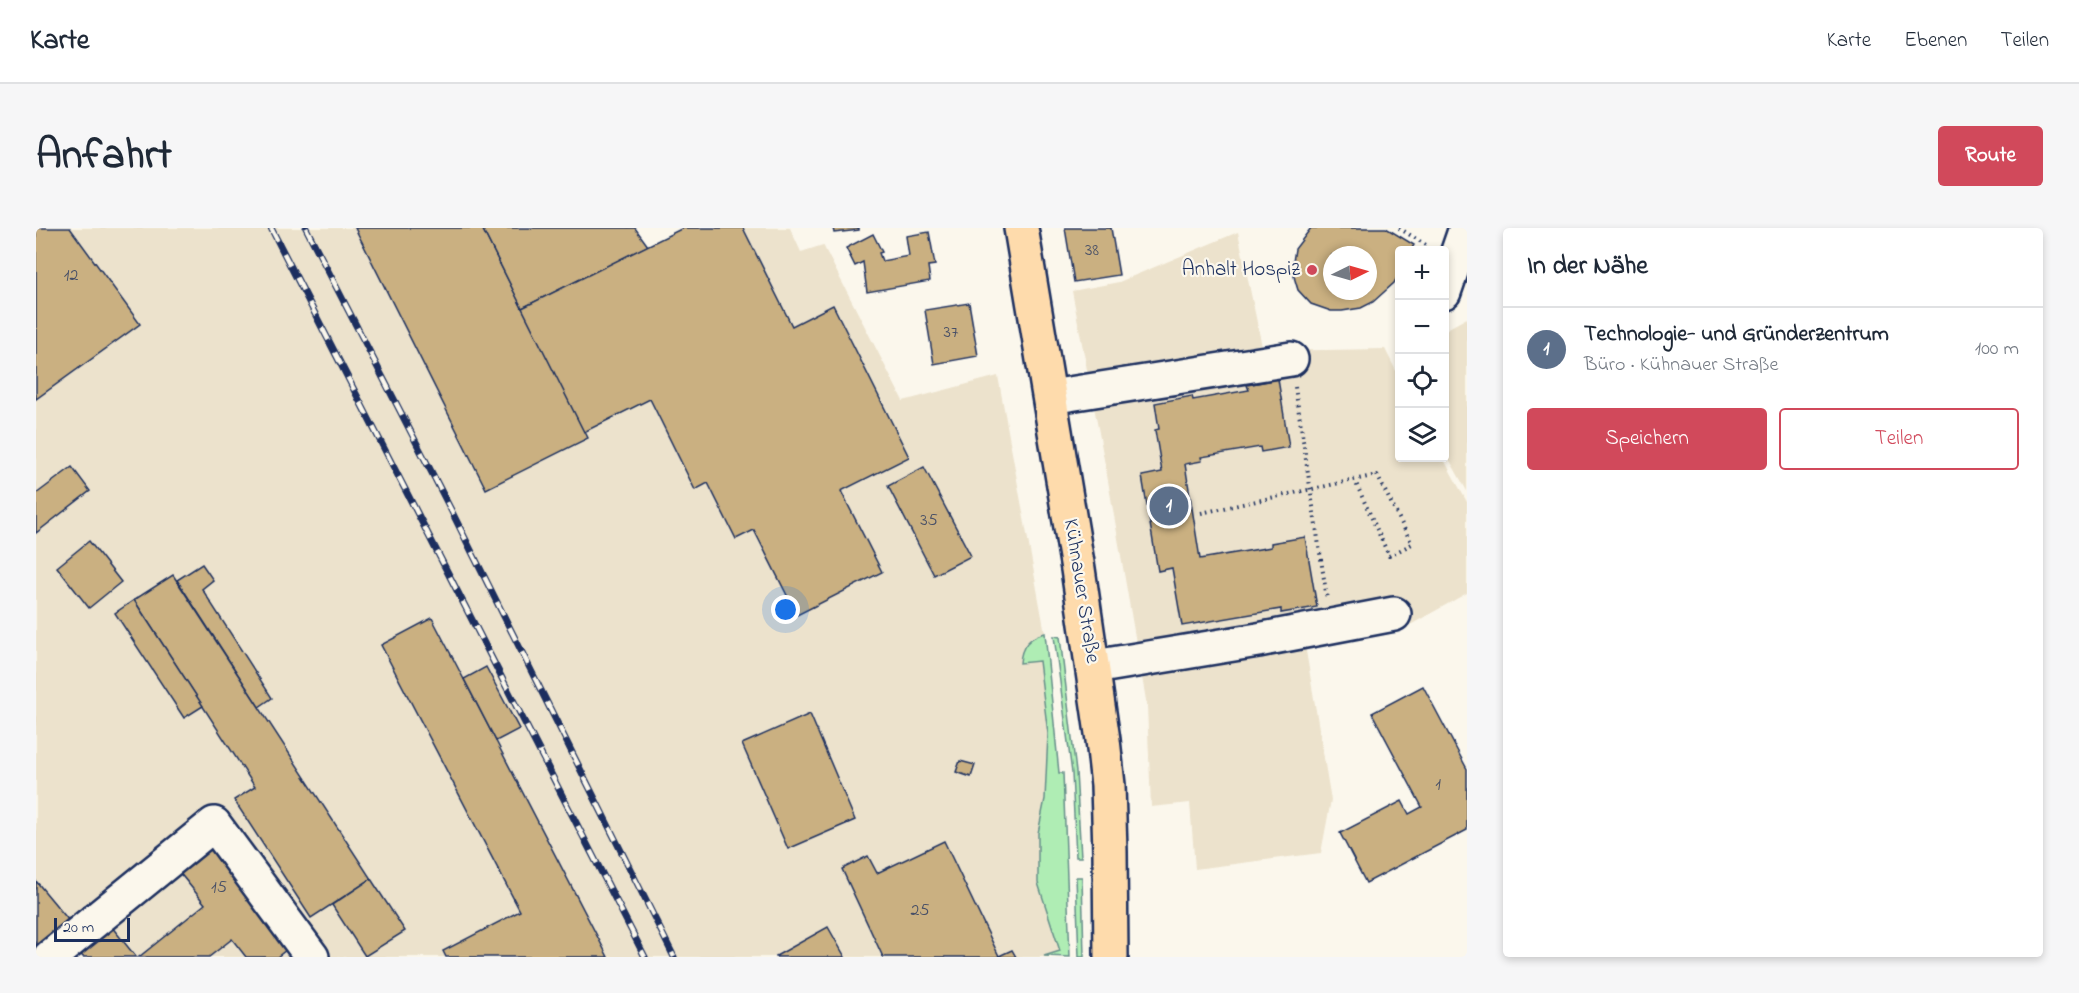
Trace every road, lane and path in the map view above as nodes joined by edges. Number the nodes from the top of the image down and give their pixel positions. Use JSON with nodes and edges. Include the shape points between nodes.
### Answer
{"nodes":[{"id":1,"x":1021,"y":228,"type":"edge"},
{"id":2,"x":1399,"y":228,"type":"edge"},
{"id":3,"x":1466,"y":228,"type":"edge"},
{"id":4,"x":1428,"y":246,"type":"edge"},
{"id":5,"x":1449,"y":277,"type":"edge"},
{"id":6,"x":1291,"y":359,"type":"joint"},
{"id":7,"x":1050,"y":397,"type":"junction"},
{"id":8,"x":1354,"y":481,"type":"junction"},
{"id":9,"x":1311,"y":491,"type":"junction"},
{"id":10,"x":1201,"y":513,"type":"dead end"},
{"id":11,"x":1394,"y":614,"type":"dead end"},
{"id":12,"x":1331,"y":626,"type":"junction"},
{"id":13,"x":1094,"y":667,"type":"junction"},
{"id":14,"x":50,"y":957,"type":"edge"},
{"id":15,"x":312,"y":957,"type":"edge"},
{"id":16,"x":1111,"y":957,"type":"edge"}],
"edges":[{"from":1,"to":7,"type":"main road","name":"Kühnauer Straße"},
{"from":2,"to":4,"type":"path"},
{"from":3,"to":5,"type":"lane"},
{"from":6,"to":7,"type":"lane"},
{"from":6,"to":9,"type":"path"},
{"from":7,"to":13,"type":"main road","name":"Kühnauer Straße"},
{"from":8,"to":8,"type":"path","via":[[1389,556],[1412,544],[1377,476]]},
{"from":8,"to":9,"type":"path"},
{"from":9,"to":10,"type":"path"},
{"from":9,"to":12,"type":"path"},
{"from":11,"to":12,"type":"lane"},
{"from":12,"to":13,"type":"lane"},
{"from":13,"to":16,"type":"main road","name":"Kühnauer Straße","via":[[1108,785]]},
{"from":14,"to":15,"type":"lane","via":[[214,824]]}]}
